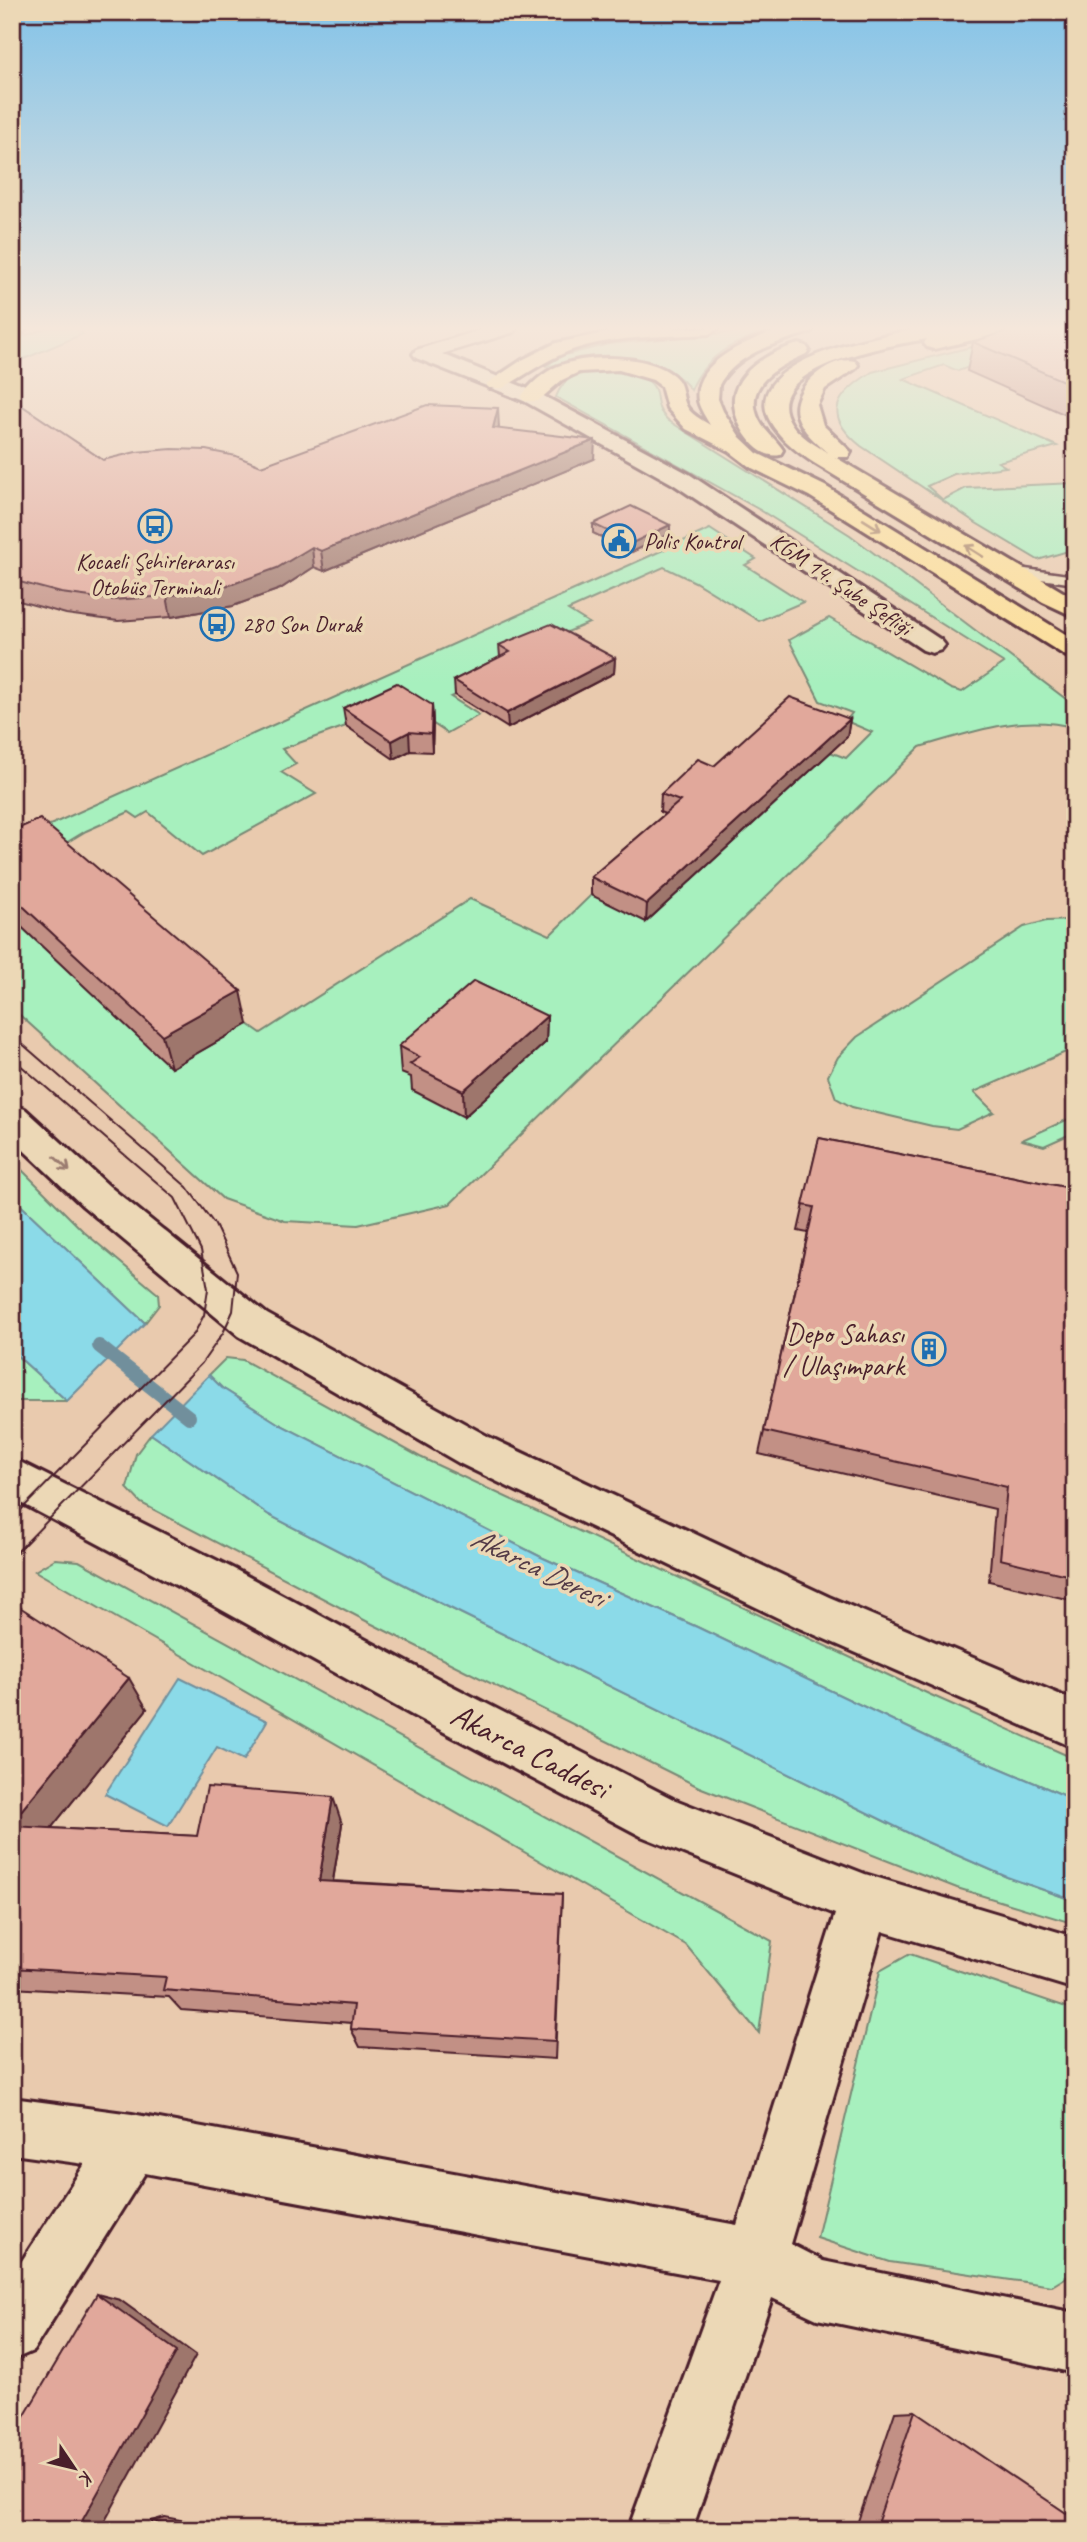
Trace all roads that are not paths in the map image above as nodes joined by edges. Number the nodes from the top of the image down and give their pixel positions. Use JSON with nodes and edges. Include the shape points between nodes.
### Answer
{"nodes":[{"id":1,"x":620,"y":447,"type":"edge"},
{"id":2,"x":732,"y":447,"type":"edge"},
{"id":3,"x":738,"y":447,"type":"edge"},
{"id":4,"x":770,"y":447,"type":"edge"},
{"id":5,"x":808,"y":447,"type":"edge"},
{"id":6,"x":833,"y":447,"type":"edge"},
{"id":7,"x":742,"y":453,"type":"junction"},
{"id":8,"x":814,"y":489,"type":"junction"},
{"id":9,"x":888,"y":496,"type":"junction"},
{"id":10,"x":1004,"y":570,"type":"junction"},
{"id":11,"x":1075,"y":580,"type":"edge"},
{"id":12,"x":1075,"y":610,"type":"edge"},
{"id":13,"x":932,"y":645,"type":"dead end"},
{"id":14,"x":1075,"y":651,"type":"edge"},
{"id":15,"x":12,"y":1118,"type":"edge"},
{"id":16,"x":12,"y":1477,"type":"edge"},
{"id":17,"x":1075,"y":1724,"type":"edge"},
{"id":18,"x":865,"y":1900,"type":"junction"},
{"id":19,"x":1075,"y":1963,"type":"edge"},
{"id":20,"x":12,"y":2126,"type":"edge"},
{"id":21,"x":132,"y":2142,"type":"junction"},
{"id":22,"x":755,"y":2258,"type":"junction"},
{"id":23,"x":12,"y":2330,"type":"edge"},
{"id":24,"x":1075,"y":2343,"type":"edge"},
{"id":25,"x":660,"y":2530,"type":"edge"}],
"edges":[{"from":1,"to":13,"type":"street","name":"KGM 14. Şube Şefliği","via":[[714,499]]},
{"from":2,"to":7,"type":"highway"},
{"from":3,"to":7,"type":"highway"},
{"from":4,"to":8,"type":"highway"},
{"from":5,"to":9,"type":"highway"},
{"from":6,"to":9,"type":"highway"},
{"from":7,"to":8,"type":"highway"},
{"from":8,"to":14,"type":"highway","one_way":true},
{"from":10,"to":9,"type":"highway","one_way":true},
{"from":10,"to":11,"type":"lane"},
{"from":10,"to":12,"type":"highway"},
{"from":15,"to":17,"type":"street","one_way":true,"via":[[96,1196],[241,1316],[474,1450],[813,1612]]},
{"from":16,"to":18,"type":"street","name":"Akarca Caddesi","via":[[659,1818]]},
{"from":18,"to":19,"type":"street","name":"Akarca Caddesi"},
{"from":18,"to":22,"type":"street"},
{"from":20,"to":21,"type":"street"},
{"from":21,"to":22,"type":"street"},
{"from":21,"to":23,"type":"street"},
{"from":22,"to":24,"type":"street","via":[[817,2289]]},
{"from":22,"to":25,"type":"street"}]}
